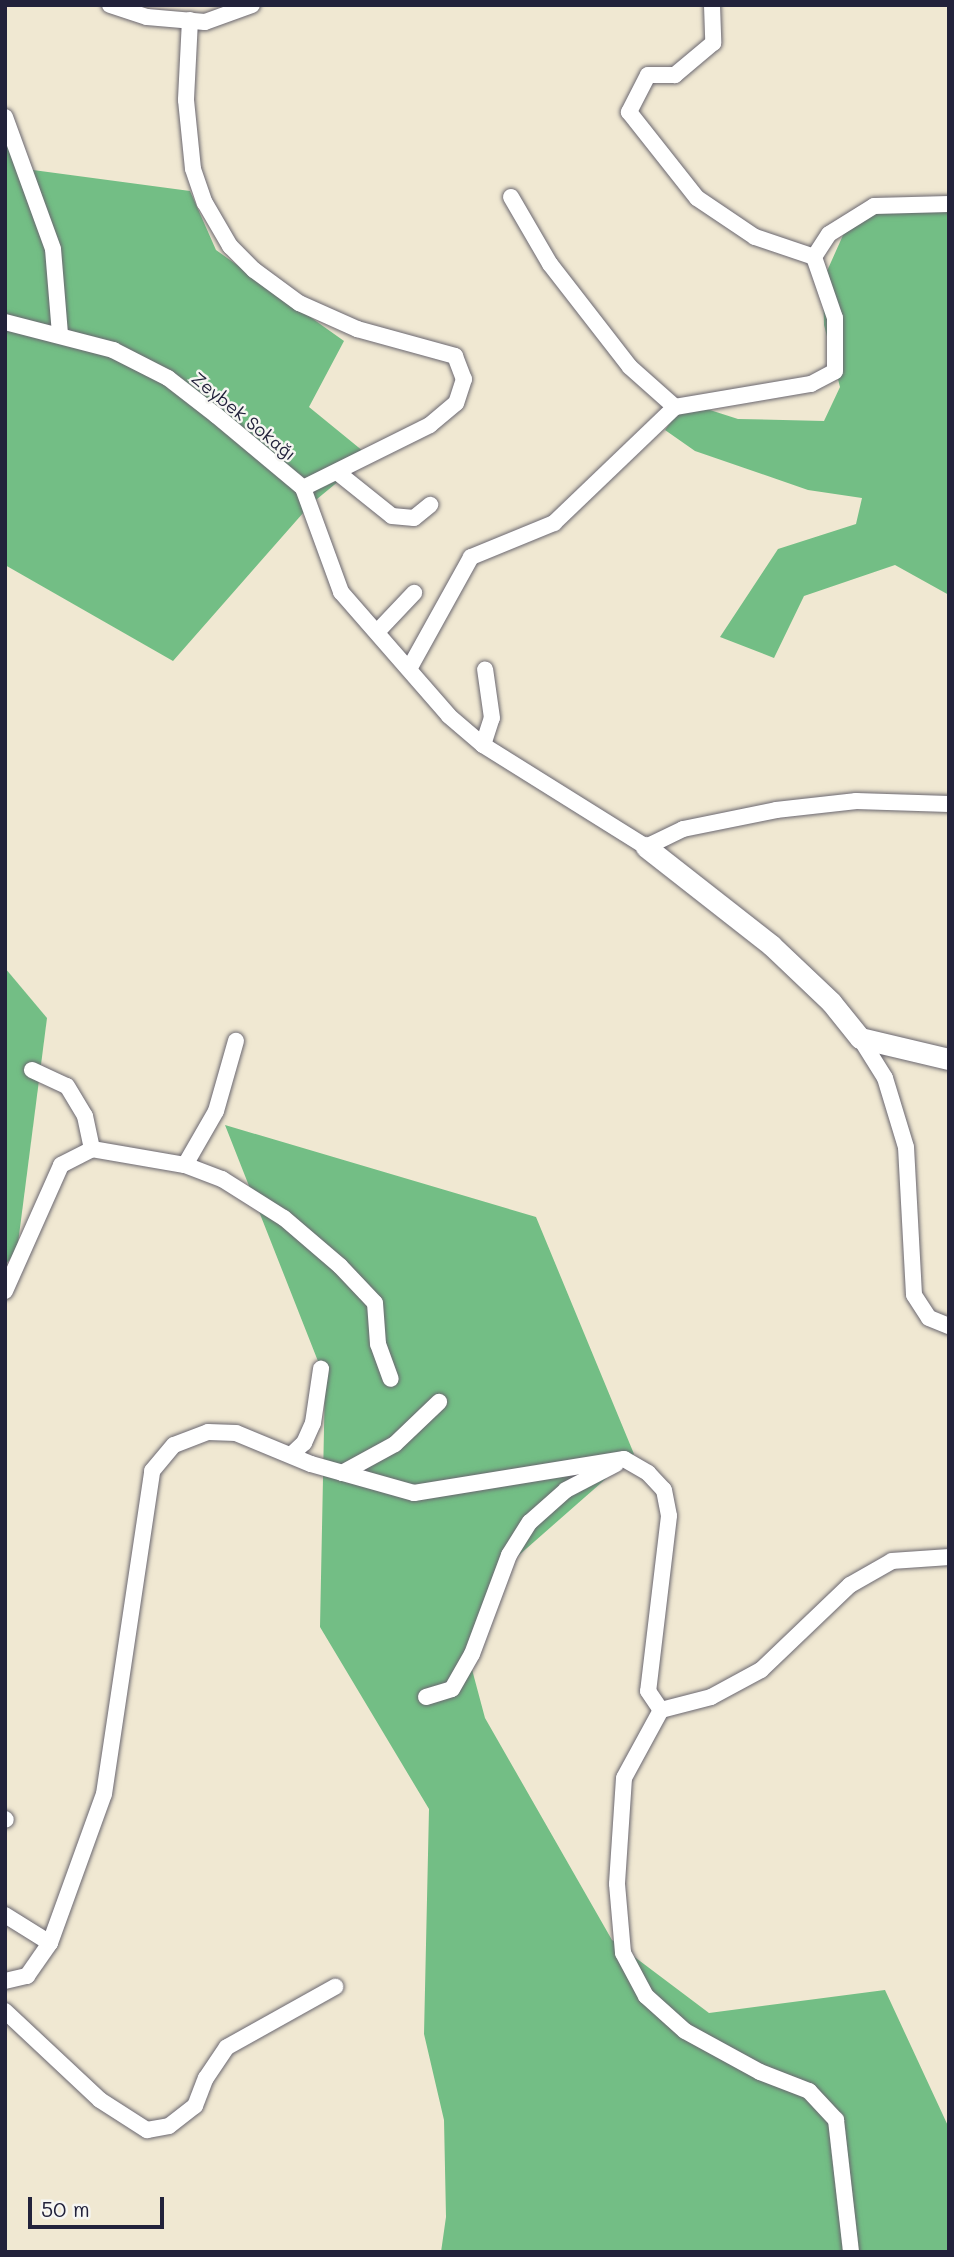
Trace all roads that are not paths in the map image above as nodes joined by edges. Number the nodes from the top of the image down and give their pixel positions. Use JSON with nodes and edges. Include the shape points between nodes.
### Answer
{"nodes":[{"id":1,"x":110,"y":5,"type":"edge"},
{"id":2,"x":253,"y":5,"type":"edge"},
{"id":3,"x":712,"y":5,"type":"edge"},
{"id":4,"x":190,"y":20,"type":"junction"},
{"id":5,"x":5,"y":117,"type":"edge"},
{"id":6,"x":511,"y":197,"type":"dead end"},
{"id":7,"x":949,"y":204,"type":"edge"},
{"id":8,"x":814,"y":257,"type":"junction"},
{"id":9,"x":5,"y":322,"type":"edge"},
{"id":10,"x":60,"y":334,"type":"junction"},
{"id":11,"x":675,"y":407,"type":"junction"},
{"id":12,"x":337,"y":472,"type":"junction"},
{"id":13,"x":303,"y":488,"type":"junction"},
{"id":14,"x":430,"y":505,"type":"dead end"},
{"id":15,"x":414,"y":593,"type":"dead end"},
{"id":16,"x":377,"y":632,"type":"junction"},
{"id":17,"x":409,"y":669,"type":"junction"},
{"id":18,"x":485,"y":669,"type":"dead end"},
{"id":19,"x":483,"y":745,"type":"junction"},
{"id":20,"x":949,"y":804,"type":"edge"},
{"id":21,"x":646,"y":847,"type":"junction"},
{"id":22,"x":860,"y":1038,"type":"junction"},
{"id":23,"x":236,"y":1041,"type":"dead end"},
{"id":24,"x":949,"y":1059,"type":"edge"},
{"id":25,"x":32,"y":1070,"type":"dead end"},
{"id":26,"x":92,"y":1149,"type":"junction"},
{"id":27,"x":185,"y":1165,"type":"junction"},
{"id":28,"x":5,"y":1291,"type":"edge"},
{"id":29,"x":949,"y":1326,"type":"edge"},
{"id":30,"x":321,"y":1369,"type":"dead end"},
{"id":31,"x":391,"y":1379,"type":"dead end"},
{"id":32,"x":439,"y":1402,"type":"dead end"},
{"id":33,"x":291,"y":1455,"type":"junction"},
{"id":34,"x":624,"y":1459,"type":"junction"},
{"id":35,"x":342,"y":1473,"type":"junction"},
{"id":36,"x":949,"y":1557,"type":"edge"},
{"id":37,"x":426,"y":1697,"type":"dead end"},
{"id":38,"x":661,"y":1710,"type":"junction"},
{"id":39,"x":5,"y":1915,"type":"edge"},
{"id":40,"x":50,"y":1943,"type":"junction"},
{"id":41,"x":5,"y":1981,"type":"edge"},
{"id":42,"x":335,"y":1987,"type":"dead end"},
{"id":43,"x":5,"y":2011,"type":"edge"},
{"id":44,"x":851,"y":2252,"type":"edge"}],
"edges":[{"from":1,"to":4,"type":"street","via":[[147,17]]},
{"from":2,"to":4,"type":"street","via":[[205,22]]},
{"from":3,"to":8,"type":"street","via":[[713,43],[675,75],[648,75],[629,112],[697,198],[755,237]]},
{"from":4,"to":12,"type":"street","via":[[186,100],[193,169],[205,203],[230,246],[299,303],[357,329],[455,356],[464,379],[456,403],[430,425]]},
{"from":5,"to":10,"type":"street","via":[[53,249]]},
{"from":6,"to":11,"type":"street","via":[[550,264],[629,367]]},
{"from":7,"to":8,"type":"street","via":[[874,206],[830,234]]},
{"from":8,"to":11,"type":"street","via":[[835,317],[835,371],[811,383]]},
{"from":9,"to":10,"type":"street","name":"Zeybek Sokağı"},
{"from":10,"to":13,"type":"street","name":"Zeybek Sokağı","via":[[113,350],[168,378]]},
{"from":11,"to":17,"type":"street","via":[[554,523],[471,557]]},
{"from":12,"to":13,"type":"street"},
{"from":12,"to":14,"type":"street","via":[[392,516],[414,518]]},
{"from":13,"to":16,"type":"street","via":[[341,592]]},
{"from":15,"to":16,"type":"street"},
{"from":16,"to":17,"type":"street"},
{"from":17,"to":19,"type":"street","via":[[449,716]]},
{"from":18,"to":19,"type":"street","via":[[492,718]]},
{"from":19,"to":21,"type":"street"},
{"from":20,"to":21,"type":"street","via":[[856,801],[776,810],[683,829]]},
{"from":21,"to":22,"type":"street","via":[[771,945],[831,1002]]},
{"from":22,"to":24,"type":"street"},
{"from":22,"to":29,"type":"street","via":[[885,1078],[906,1147],[914,1295],[929,1318]]},
{"from":23,"to":27,"type":"street","via":[[216,1111]]},
{"from":25,"to":26,"type":"street","via":[[67,1086],[85,1116]]},
{"from":26,"to":27,"type":"street"},
{"from":26,"to":28,"type":"street","via":[[61,1166]]},
{"from":27,"to":31,"type":"street","via":[[222,1179],[284,1218],[340,1266],[375,1303],[378,1344]]},
{"from":30,"to":33,"type":"street","via":[[313,1423],[304,1443]]},
{"from":32,"to":35,"type":"street","via":[[395,1444]]},
{"from":33,"to":35,"type":"street"},
{"from":33,"to":40,"type":"street","via":[[236,1433],[208,1432],[174,1445],[152,1471],[104,1794]]},
{"from":34,"to":35,"type":"street","via":[[558,1466],[414,1493]]},
{"from":34,"to":37,"type":"street","via":[[566,1490],[530,1522],[509,1555],[472,1654],[452,1689]]},
{"from":34,"to":38,"type":"street","via":[[648,1473],[664,1490],[669,1516],[648,1691]]},
{"from":36,"to":38,"type":"street","via":[[892,1561],[850,1585],[761,1670],[711,1697]]},
{"from":38,"to":44,"type":"street","via":[[624,1778],[617,1884],[623,1953],[646,1996],[685,2031],[760,2072],[809,2091],[836,2120]]},
{"from":39,"to":40,"type":"street"},
{"from":40,"to":41,"type":"street","via":[[27,1976]]},
{"from":42,"to":43,"type":"street","via":[[227,2047],[206,2078],[195,2106],[169,2126],[147,2130],[100,2101]]}]}
